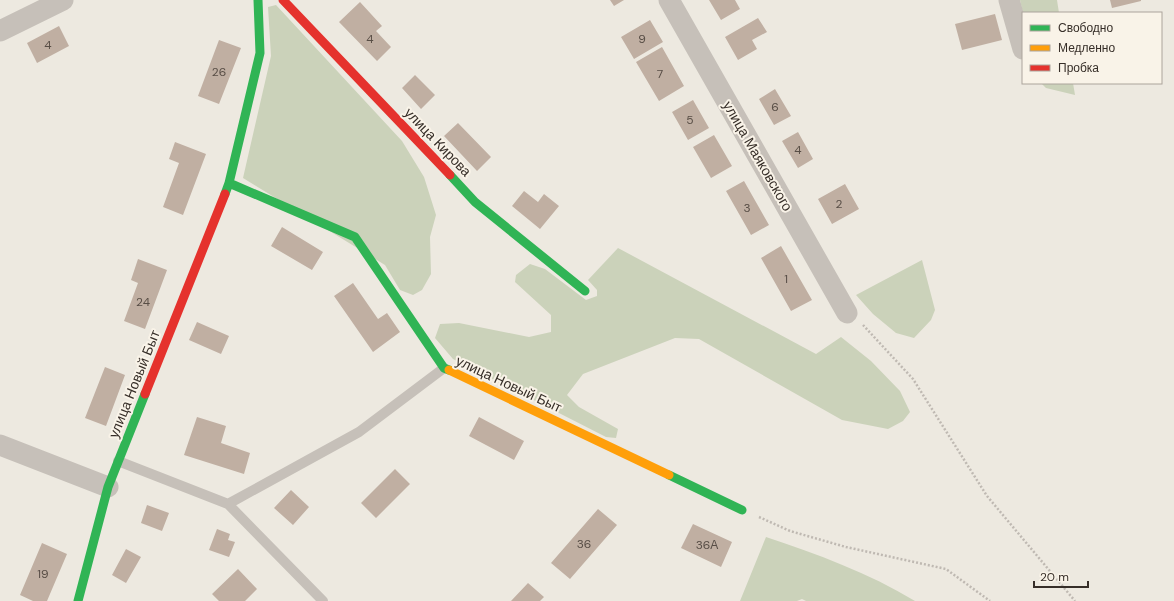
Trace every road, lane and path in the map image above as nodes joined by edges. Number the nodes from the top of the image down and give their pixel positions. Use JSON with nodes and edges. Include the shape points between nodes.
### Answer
{"nodes":[{"id":1,"x":63,"y":0,"type":"edge"},
{"id":2,"x":258,"y":0,"type":"edge"},
{"id":3,"x":283,"y":0,"type":"edge"},
{"id":4,"x":669,"y":0,"type":"edge"},
{"id":5,"x":1010,"y":0,"type":"edge"},
{"id":6,"x":0,"y":31,"type":"edge"},
{"id":7,"x":1022,"y":45,"type":"edge"},
{"id":8,"x":229,"y":183,"type":"junction"},
{"id":9,"x":585,"y":291,"type":"dead end"},
{"id":10,"x":848,"y":313,"type":"joint"},
{"id":11,"x":444,"y":368,"type":"junction"},
{"id":12,"x":0,"y":445,"type":"edge"},
{"id":13,"x":118,"y":461,"type":"junction"},
{"id":14,"x":108,"y":487,"type":"junction"},
{"id":15,"x":228,"y":504,"type":"junction"},
{"id":16,"x":742,"y":510,"type":"joint"},
{"id":17,"x":78,"y":601,"type":"edge"},
{"id":18,"x":323,"y":601,"type":"edge"},
{"id":19,"x":990,"y":601,"type":"edge"},
{"id":20,"x":1075,"y":601,"type":"edge"}],
"edges":[{"from":1,"to":6,"type":"street"},
{"from":2,"to":8,"type":"street","name":"улица Новый Быт","via":[[260,53]]},
{"from":3,"to":9,"type":"street","name":"улица Кирова","via":[[475,202]]},
{"from":4,"to":10,"type":"street","name":"улица Маяковского"},
{"from":5,"to":7,"type":"street"},
{"from":8,"to":11,"type":"street","name":"улица Новый Быт","via":[[355,237]]},
{"from":8,"to":13,"type":"street","name":"улица Новый Быт"},
{"from":10,"to":20,"type":"path","via":[[863,325],[913,379],[987,496]]},
{"from":11,"to":15,"type":"lane","via":[[359,432]]},
{"from":11,"to":16,"type":"street","name":"улица Новый Быт"},
{"from":12,"to":14,"type":"street"},
{"from":13,"to":14,"type":"street","name":"улица Новый Быт"},
{"from":13,"to":15,"type":"lane"},
{"from":14,"to":17,"type":"street","name":"улица Новый Быт"},
{"from":15,"to":18,"type":"lane"},
{"from":16,"to":19,"type":"path","via":[[790,532],[946,569]]}]}
